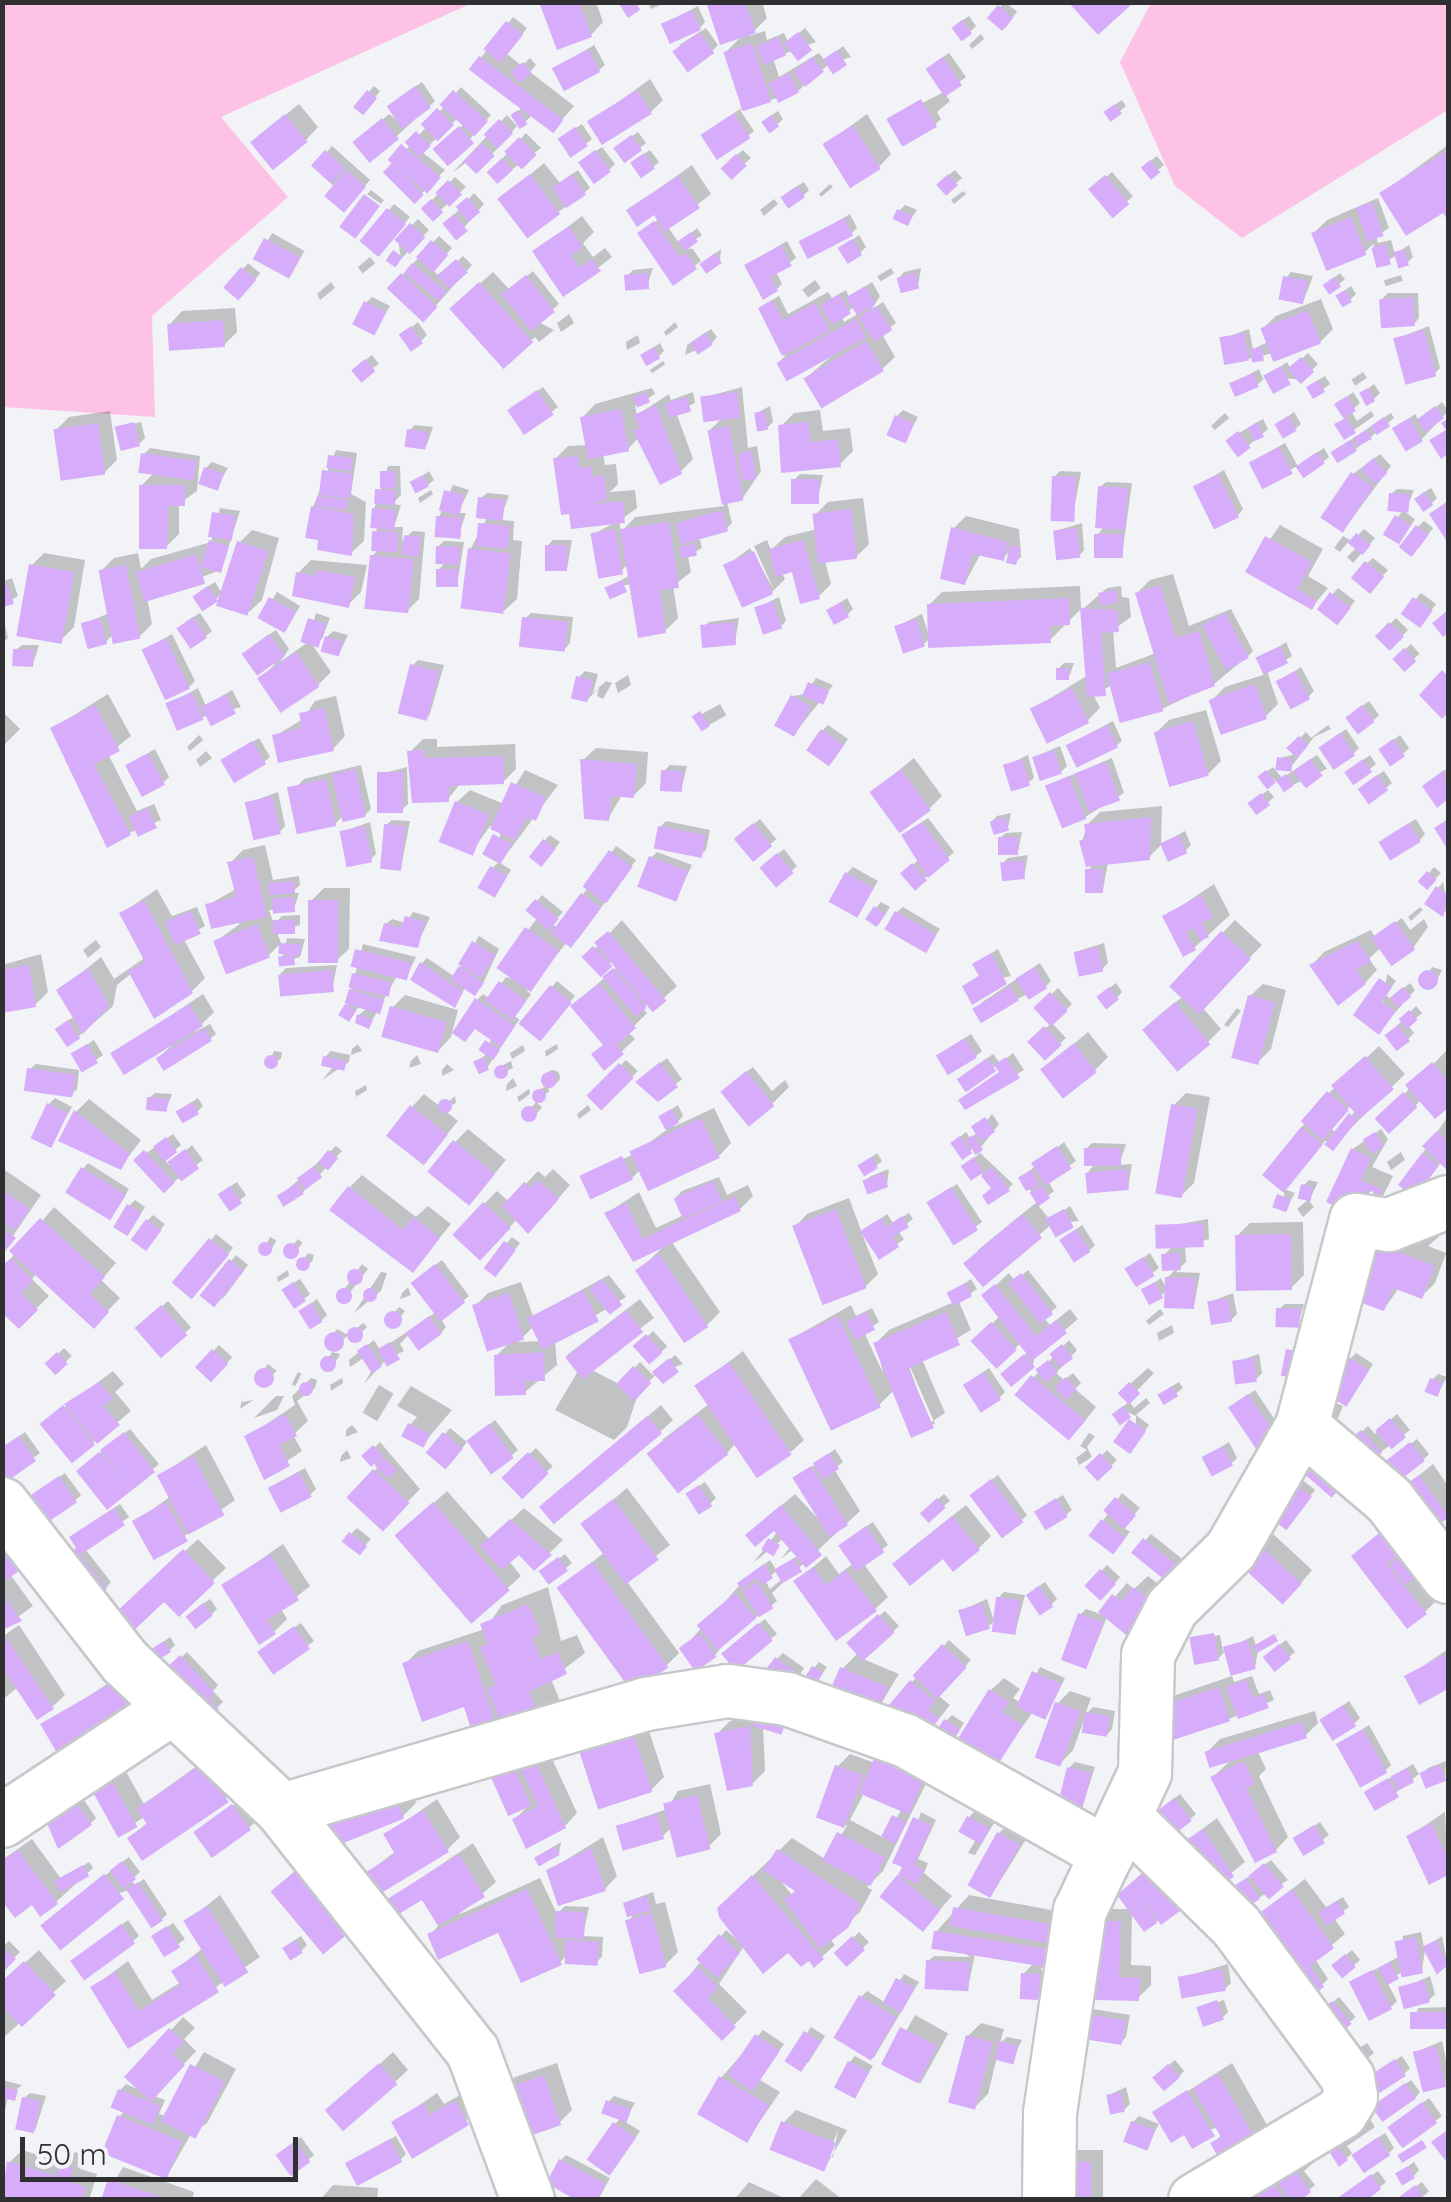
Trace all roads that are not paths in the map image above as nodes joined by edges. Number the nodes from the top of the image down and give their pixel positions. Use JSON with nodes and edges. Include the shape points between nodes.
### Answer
{"nodes":[{"id":1,"x":1448,"y":1202,"type":"edge"},
{"id":2,"x":1302,"y":1426,"type":"junction"},
{"id":3,"x":2,"y":1504,"type":"edge"},
{"id":4,"x":1448,"y":1577,"type":"edge"},
{"id":5,"x":173,"y":1708,"type":"junction"},
{"id":6,"x":282,"y":1810,"type":"junction"},
{"id":7,"x":2,"y":1821,"type":"edge"},
{"id":8,"x":1116,"y":1836,"type":"junction"},
{"id":9,"x":528,"y":2200,"type":"edge"},
{"id":10,"x":1048,"y":2200,"type":"edge"},
{"id":11,"x":1195,"y":2200,"type":"edge"}],
"edges":[{"from":1,"to":2,"type":"street","via":[[1389,1226],[1356,1220]]},
{"from":2,"to":4,"type":"street","via":[[1389,1500]]},
{"from":2,"to":8,"type":"street","via":[[1231,1550],[1172,1608],[1148,1655],[1144,1773]]},
{"from":3,"to":5,"type":"street","via":[[124,1662]]},
{"from":5,"to":6,"type":"street"},
{"from":5,"to":7,"type":"street"},
{"from":6,"to":8,"type":"street","via":[[646,1704],[728,1690],[788,1699],[906,1741]]},
{"from":6,"to":9,"type":"street","via":[[473,2052]]},
{"from":8,"to":10,"type":"street","via":[[1076,1938],[1050,2113]]},
{"from":8,"to":11,"type":"street","via":[[1236,1926],[1348,2078],[1351,2097],[1340,2113]]}]}
